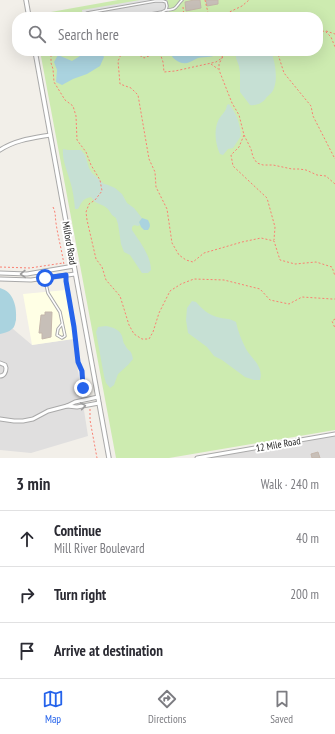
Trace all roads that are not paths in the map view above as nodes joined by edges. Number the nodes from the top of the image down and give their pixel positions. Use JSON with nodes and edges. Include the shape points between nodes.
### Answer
{"nodes":[{"id":1,"x":26,"y":0,"type":"edge"},
{"id":2,"x":182,"y":0,"type":"edge"},
{"id":3,"x":166,"y":10,"type":"junction"},
{"id":4,"x":28,"y":12,"type":"edge"},
{"id":5,"x":92,"y":12,"type":"edge"},
{"id":6,"x":162,"y":12,"type":"edge"},
{"id":7,"x":36,"y":56,"type":"edge"},
{"id":8,"x":50,"y":135,"type":"junction"},
{"id":9,"x":0,"y":150,"type":"edge"},
{"id":10,"x":74,"y":266,"type":"junction"},
{"id":11,"x":43,"y":271,"type":"junction"},
{"id":12,"x":0,"y":273,"type":"edge"},
{"id":13,"x":76,"y":274,"type":"junction"},
{"id":14,"x":45,"y":278,"type":"junction"},
{"id":15,"x":0,"y":279,"type":"edge"},
{"id":16,"x":62,"y":324,"type":"junction"},
{"id":17,"x":0,"y":363,"type":"edge"},
{"id":18,"x":0,"y":376,"type":"edge"},
{"id":19,"x":98,"y":397,"type":"junction"},
{"id":20,"x":99,"y":403,"type":"junction"},
{"id":21,"x":67,"y":406,"type":"junction"},
{"id":22,"x":0,"y":419,"type":"edge"},
{"id":23,"x":335,"y":434,"type":"edge"},
{"id":24,"x":108,"y":458,"type":"edge"},
{"id":25,"x":198,"y":458,"type":"edge"}],
"edges":[{"from":1,"to":4,"type":"street"},
{"from":2,"to":3,"type":"lane","via":[[176,8]]},
{"from":3,"to":5,"type":"lane","via":[[166,2],[155,1]]},
{"from":3,"to":6,"type":"lane"},
{"from":7,"to":8,"type":"street","name":"Milford Road"},
{"from":8,"to":9,"type":"street","via":[[22,140]]},
{"from":8,"to":10,"type":"street","name":"Milford Road"},
{"from":10,"to":11,"type":"street"},
{"from":10,"to":13,"type":"street","name":"Milford Road"},
{"from":11,"to":12,"type":"street","one_way":true,"via":[[27,274]]},
{"from":11,"to":14,"type":"lane"},
{"from":13,"to":14,"type":"street"},
{"from":13,"to":19,"type":"street","name":"Milford Road"},
{"from":14,"to":15,"type":"street"},
{"from":14,"to":16,"type":"lane","via":[[48,293],[60,312]]},
{"from":16,"to":16,"type":"lane","via":[[65,336],[62,338],[57,335]]},
{"from":17,"to":18,"type":"street","via":[[6,368],[5,374]]},
{"from":19,"to":20,"type":"street","name":"Milford Road"},
{"from":19,"to":21,"type":"street"},
{"from":21,"to":20,"type":"street","one_way":true},
{"from":20,"to":24,"type":"street","name":"Milford Road"},
{"from":21,"to":22,"type":"street","via":[[23,421]]},
{"from":23,"to":25,"type":"street","name":"12 Mile Road"}]}
